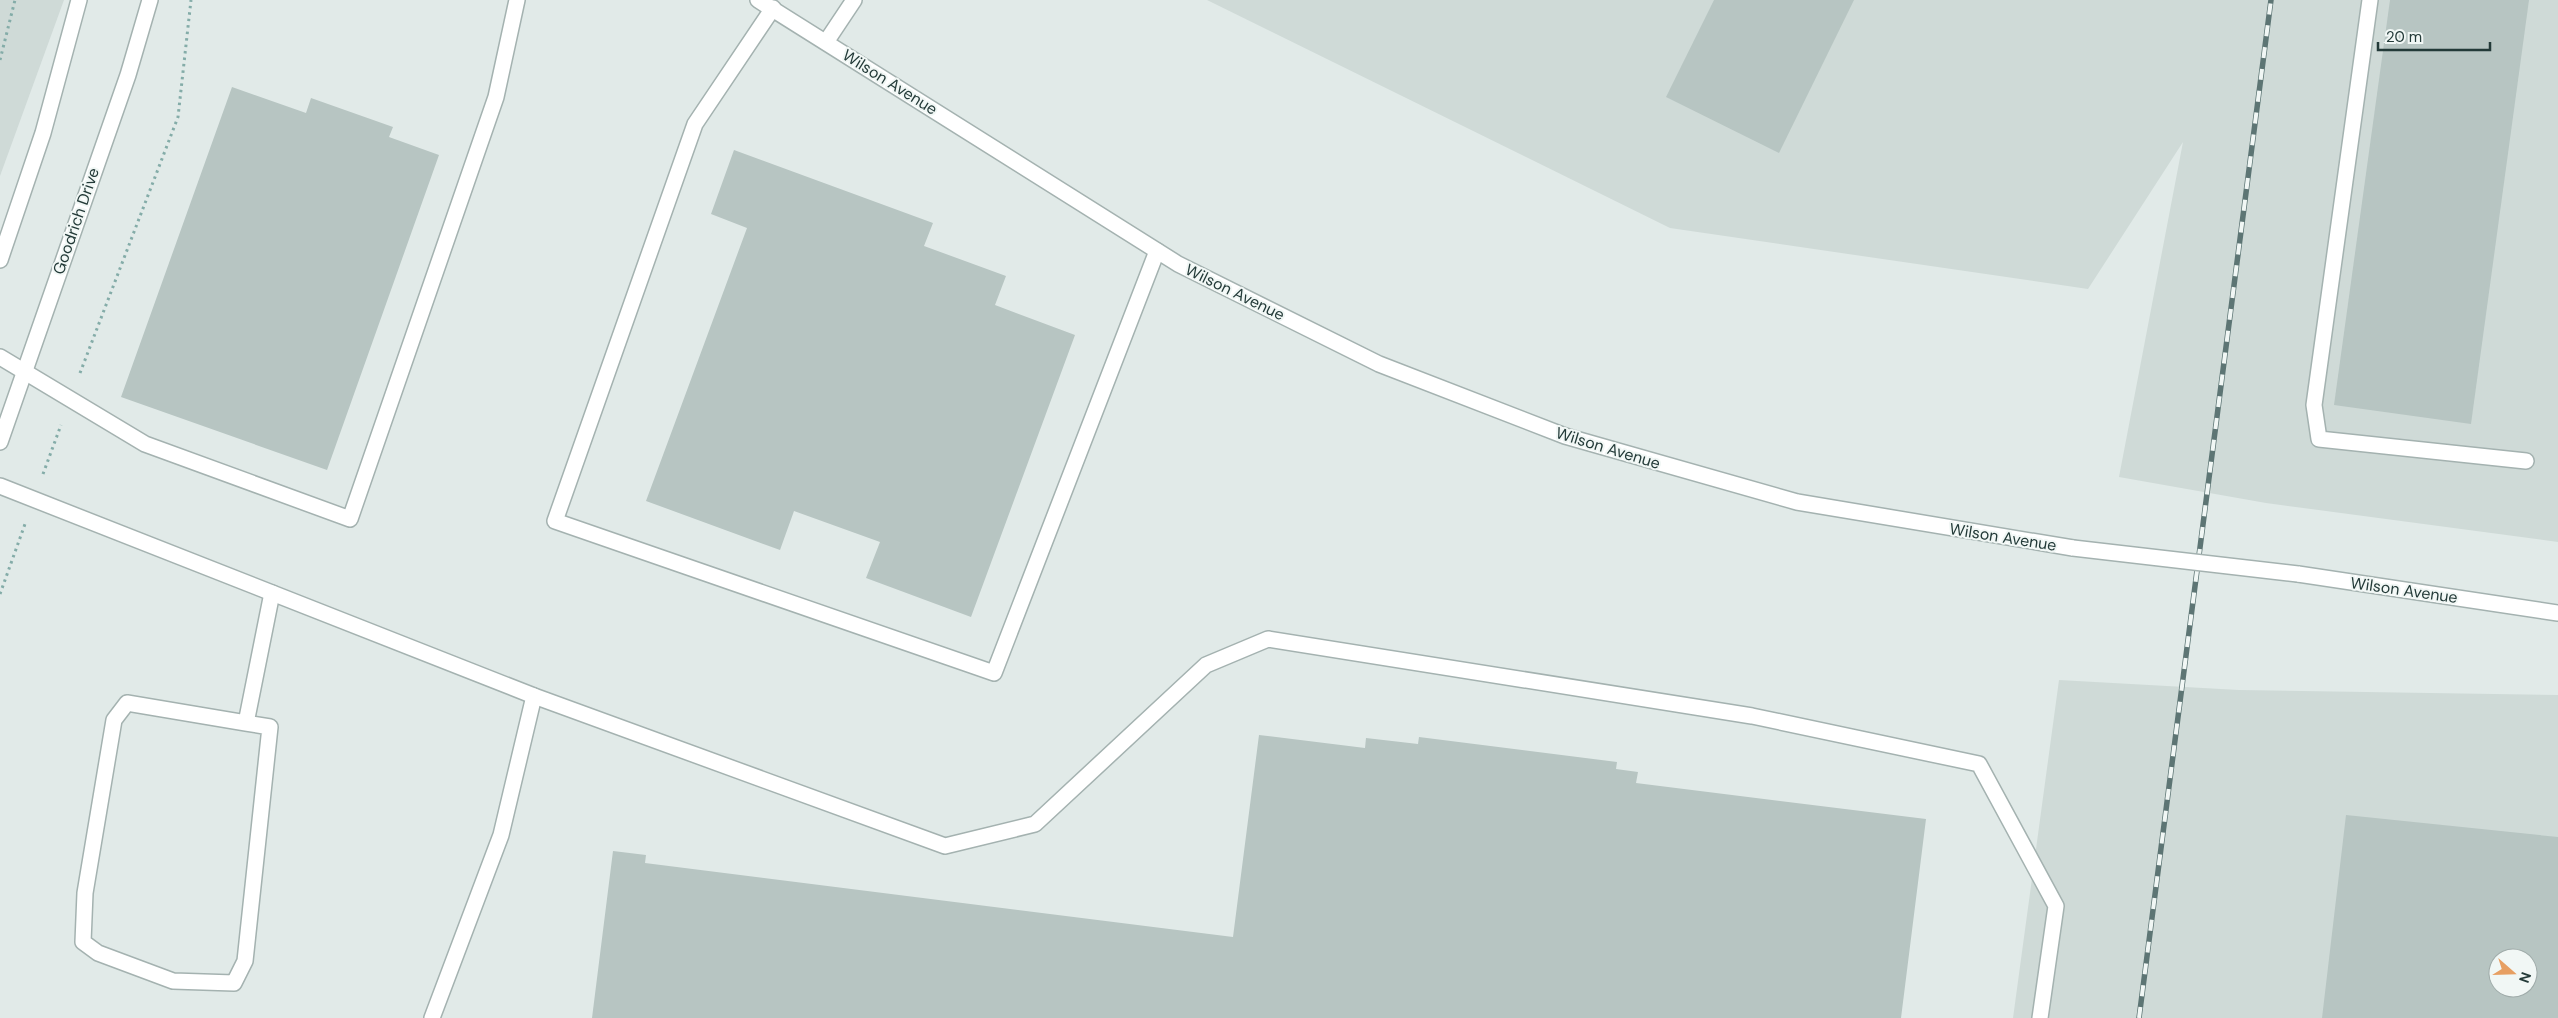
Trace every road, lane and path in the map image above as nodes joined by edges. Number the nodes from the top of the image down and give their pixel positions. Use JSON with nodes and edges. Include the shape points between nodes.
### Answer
{"nodes":[{"id":1,"x":15,"y":0,"type":"edge"},
{"id":2,"x":78,"y":0,"type":"edge"},
{"id":3,"x":150,"y":0,"type":"edge"},
{"id":4,"x":191,"y":0,"type":"edge"},
{"id":5,"x":518,"y":0,"type":"edge"},
{"id":6,"x":758,"y":0,"type":"edge"},
{"id":7,"x":854,"y":0,"type":"edge"},
{"id":8,"x":2370,"y":0,"type":"edge"},
{"id":9,"x":773,"y":8,"type":"junction"},
{"id":10,"x":826,"y":42,"type":"junction"},
{"id":11,"x":0,"y":60,"type":"edge"},
{"id":12,"x":1157,"y":251,"type":"junction"},
{"id":13,"x":0,"y":260,"type":"edge"},
{"id":14,"x":0,"y":357,"type":"edge"},
{"id":15,"x":24,"y":371,"type":"junction"},
{"id":16,"x":70,"y":399,"type":"junction"},
{"id":17,"x":0,"y":442,"type":"edge"},
{"id":18,"x":2526,"y":461,"type":"dead end"},
{"id":19,"x":0,"y":486,"type":"edge"},
{"id":20,"x":34,"y":500,"type":"junction"},
{"id":21,"x":272,"y":593,"type":"junction"},
{"id":22,"x":0,"y":594,"type":"edge"},
{"id":23,"x":2558,"y":613,"type":"edge"},
{"id":24,"x":534,"y":696,"type":"junction"},
{"id":25,"x":246,"y":724,"type":"junction"},
{"id":26,"x":432,"y":1018,"type":"edge"},
{"id":27,"x":2040,"y":1018,"type":"edge"}],
"edges":[{"from":1,"to":11,"type":"path"},
{"from":2,"to":13,"type":"street","via":[[43,133]]},
{"from":3,"to":15,"type":"street","name":"Goodrich Drive","via":[[128,75]]},
{"from":4,"to":16,"type":"path","via":[[178,117]]},
{"from":5,"to":16,"type":"street","via":[[496,97],[350,519],[145,444]]},
{"from":6,"to":9,"type":"street","name":"Wilson Avenue"},
{"from":7,"to":10,"type":"street"},
{"from":8,"to":18,"type":"street","via":[[2314,405],[2319,439]]},
{"from":9,"to":10,"type":"street","name":"Wilson Avenue"},
{"from":9,"to":12,"type":"street","via":[[694,124],[555,521],[994,673]]},
{"from":10,"to":12,"type":"street","name":"Wilson Avenue"},
{"from":12,"to":23,"type":"street","name":"Wilson Avenue","bridge":true,"via":[[1379,364],[1565,436],[1797,502],[2072,548],[2298,574]]},
{"from":14,"to":15,"type":"street"},
{"from":15,"to":16,"type":"street"},
{"from":15,"to":17,"type":"street","name":"Goodrich Drive"},
{"from":16,"to":20,"type":"path"},
{"from":19,"to":20,"type":"street"},
{"from":20,"to":21,"type":"street"},
{"from":20,"to":22,"type":"path"},
{"from":21,"to":24,"type":"street"},
{"from":21,"to":25,"type":"street"},
{"from":24,"to":26,"type":"street","via":[[501,835]]},
{"from":24,"to":27,"type":"street","via":[[945,846],[1035,824],[1206,665],[1268,639],[1762,718],[1979,764],[2056,906]]},
{"from":25,"to":25,"type":"street","via":[[270,727],[245,961],[234,983],[173,981],[98,953],[83,942],[85,893],[114,720],[126,702]]}]}
